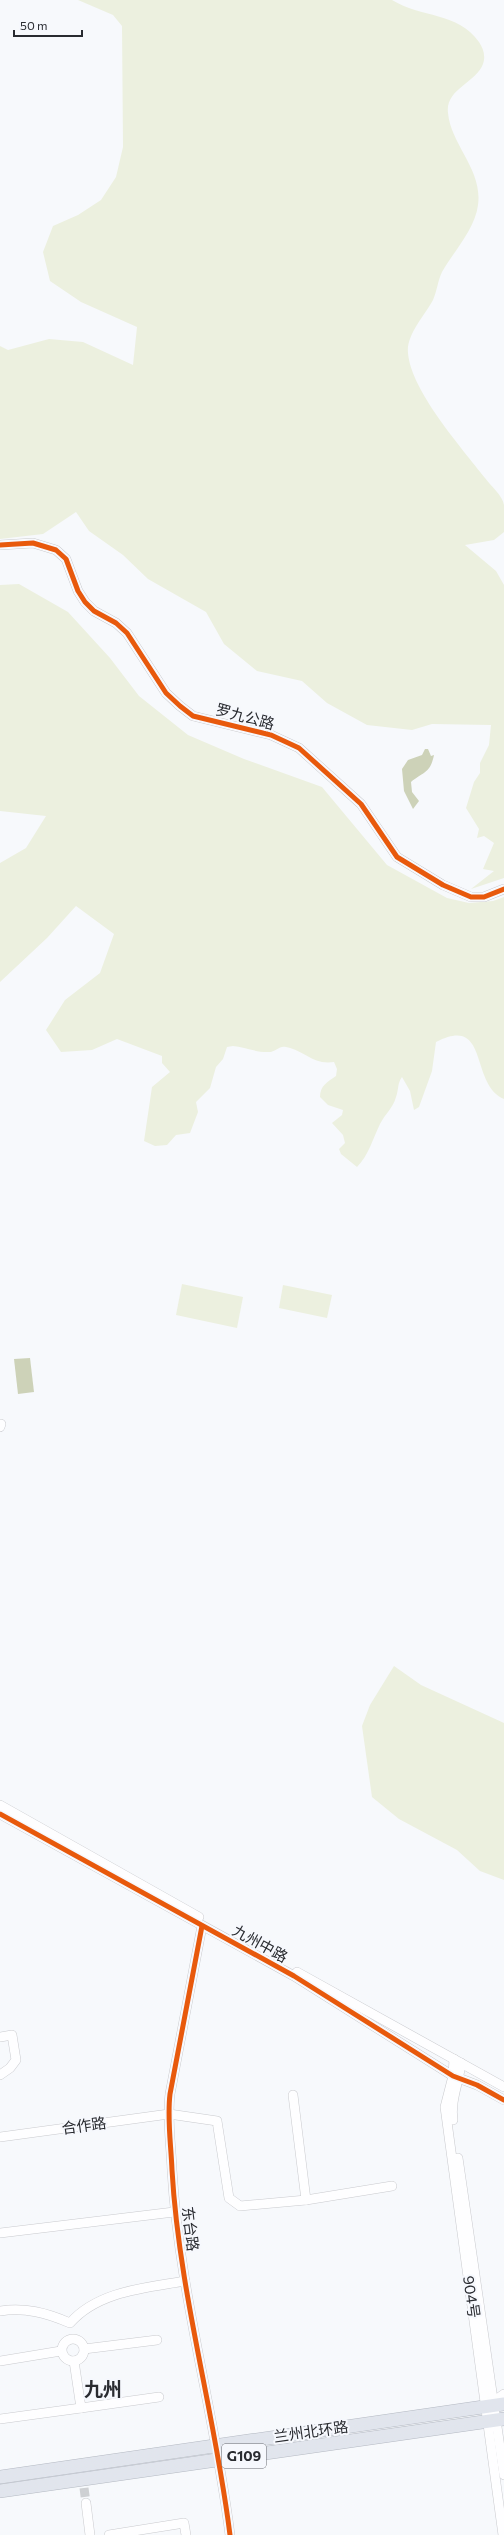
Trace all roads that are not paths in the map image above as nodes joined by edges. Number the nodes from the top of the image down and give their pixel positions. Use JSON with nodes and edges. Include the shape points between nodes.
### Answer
{"nodes":[{"id":1,"x":0,"y":545,"type":"edge"},
{"id":2,"x":504,"y":889,"type":"edge"},
{"id":3,"x":0,"y":1805,"type":"edge"},
{"id":4,"x":0,"y":1814,"type":"edge"},
{"id":5,"x":202,"y":1926,"type":"junction"},
{"id":6,"x":0,"y":2037,"type":"edge"},
{"id":7,"x":457,"y":2061,"type":"junction"},
{"id":8,"x":0,"y":2074,"type":"edge"},
{"id":9,"x":456,"y":2077,"type":"junction"},
{"id":10,"x":504,"y":2087,"type":"edge"},
{"id":11,"x":293,"y":2095,"type":"dead end"},
{"id":12,"x":504,"y":2100,"type":"edge"},
{"id":13,"x":169,"y":2114,"type":"junction"},
{"id":14,"x":0,"y":2137,"type":"edge"},
{"id":15,"x":392,"y":2186,"type":"dead end"},
{"id":16,"x":306,"y":2200,"type":"junction"},
{"id":17,"x":174,"y":2212,"type":"junction"},
{"id":18,"x":0,"y":2233,"type":"edge"},
{"id":19,"x":185,"y":2281,"type":"junction"},
{"id":20,"x":0,"y":2311,"type":"edge"},
{"id":21,"x":70,"y":2323,"type":"junction"},
{"id":22,"x":72,"y":2338,"type":"junction"},
{"id":23,"x":157,"y":2340,"type":"dead end"},
{"id":24,"x":84,"y":2349,"type":"junction"},
{"id":25,"x":61,"y":2351,"type":"junction"},
{"id":26,"x":0,"y":2361,"type":"edge"},
{"id":27,"x":74,"y":2361,"type":"junction"},
{"id":28,"x":504,"y":2394,"type":"edge"},
{"id":29,"x":159,"y":2397,"type":"dead end"},
{"id":30,"x":494,"y":2405,"type":"edge"},
{"id":31,"x":82,"y":2408,"type":"junction"},
{"id":32,"x":0,"y":2419,"type":"edge"},
{"id":33,"x":498,"y":2422,"type":"edge"},
{"id":34,"x":217,"y":2446,"type":"junction"},
{"id":35,"x":219,"y":2459,"type":"junction"},
{"id":36,"x":504,"y":2475,"type":"edge"},
{"id":37,"x":0,"y":2477,"type":"edge"},
{"id":38,"x":0,"y":2491,"type":"edge"},
{"id":39,"x":86,"y":2503,"type":"tunnel mouth"},
{"id":40,"x":90,"y":2535,"type":"edge"},
{"id":41,"x":109,"y":2535,"type":"edge"},
{"id":42,"x":186,"y":2535,"type":"edge"},
{"id":43,"x":230,"y":2535,"type":"edge"},
{"id":44,"x":503,"y":2535,"type":"edge"}],
"edges":[{"from":1,"to":2,"type":"street","name":"罗九公路","via":[[33,544],[56,550],[66,559],[85,602],[127,633],[166,693],[180,706],[192,716],[271,735],[299,748],[361,804],[397,857],[443,885],[471,896],[484,897]]},
{"from":3,"to":7,"type":"street"},
{"from":4,"to":5,"type":"street","name":"九州中路"},
{"from":5,"to":9,"type":"street","name":"九州中路","via":[[294,1976]]},
{"from":5,"to":13,"type":"street","name":"东台路","via":[[170,2094]]},
{"from":6,"to":8,"type":"street","via":[[12,2035],[16,2060],[10,2068]]},
{"from":7,"to":9,"type":"street","name":"904号"},
{"from":7,"to":10,"type":"street"},
{"from":9,"to":12,"type":"street","name":"九州中路"},
{"from":9,"to":30,"type":"street","name":"904号","via":[[445,2107]]},
{"from":11,"to":16,"type":"street"},
{"from":13,"to":14,"type":"street","name":"合作路"},
{"from":13,"to":16,"type":"street","name":"合作路","via":[[217,2121],[229,2198],[240,2206]]},
{"from":13,"to":17,"type":"street","name":"东台路"},
{"from":15,"to":16,"type":"street"},
{"from":17,"to":18,"type":"street"},
{"from":17,"to":19,"type":"street","name":"东台路"},
{"from":19,"to":21,"type":"street","via":[[120,2292],[80,2312]]},
{"from":19,"to":34,"type":"street","name":"东台路"},
{"from":20,"to":21,"type":"street","via":[[16,2308],[49,2314]]},
{"from":21,"to":22,"type":"street"},
{"from":22,"to":24,"type":"street","via":[[80,2341]]},
{"from":22,"to":25,"type":"street","via":[[64,2342]]},
{"from":23,"to":24,"type":"street"},
{"from":24,"to":27,"type":"street","via":[[82,2357]]},
{"from":25,"to":26,"type":"street"},
{"from":25,"to":27,"type":"street","via":[[66,2359]]},
{"from":27,"to":31,"type":"street"},
{"from":28,"to":30,"type":"street"},
{"from":29,"to":31,"type":"street"},
{"from":30,"to":33,"type":"street","name":"904号"},
{"from":30,"to":34,"type":"highway","name":"兰州北环路","number":"G109"},
{"from":31,"to":32,"type":"street"},
{"from":33,"to":35,"type":"highway","name":"兰州北环路","number":"G109"},
{"from":33,"to":36,"type":"street"},
{"from":33,"to":44,"type":"street","name":"904号"},
{"from":34,"to":35,"type":"street","name":"东台路"},
{"from":34,"to":37,"type":"highway","name":"兰州北环路","number":"G109"},
{"from":35,"to":38,"type":"highway","name":"兰州北环路","number":"G109","via":[[84,2484]]},
{"from":35,"to":43,"type":"street","name":"东台路"},
{"from":39,"to":40,"type":"street"},
{"from":41,"to":42,"type":"street","via":[[184,2523]]}]}
